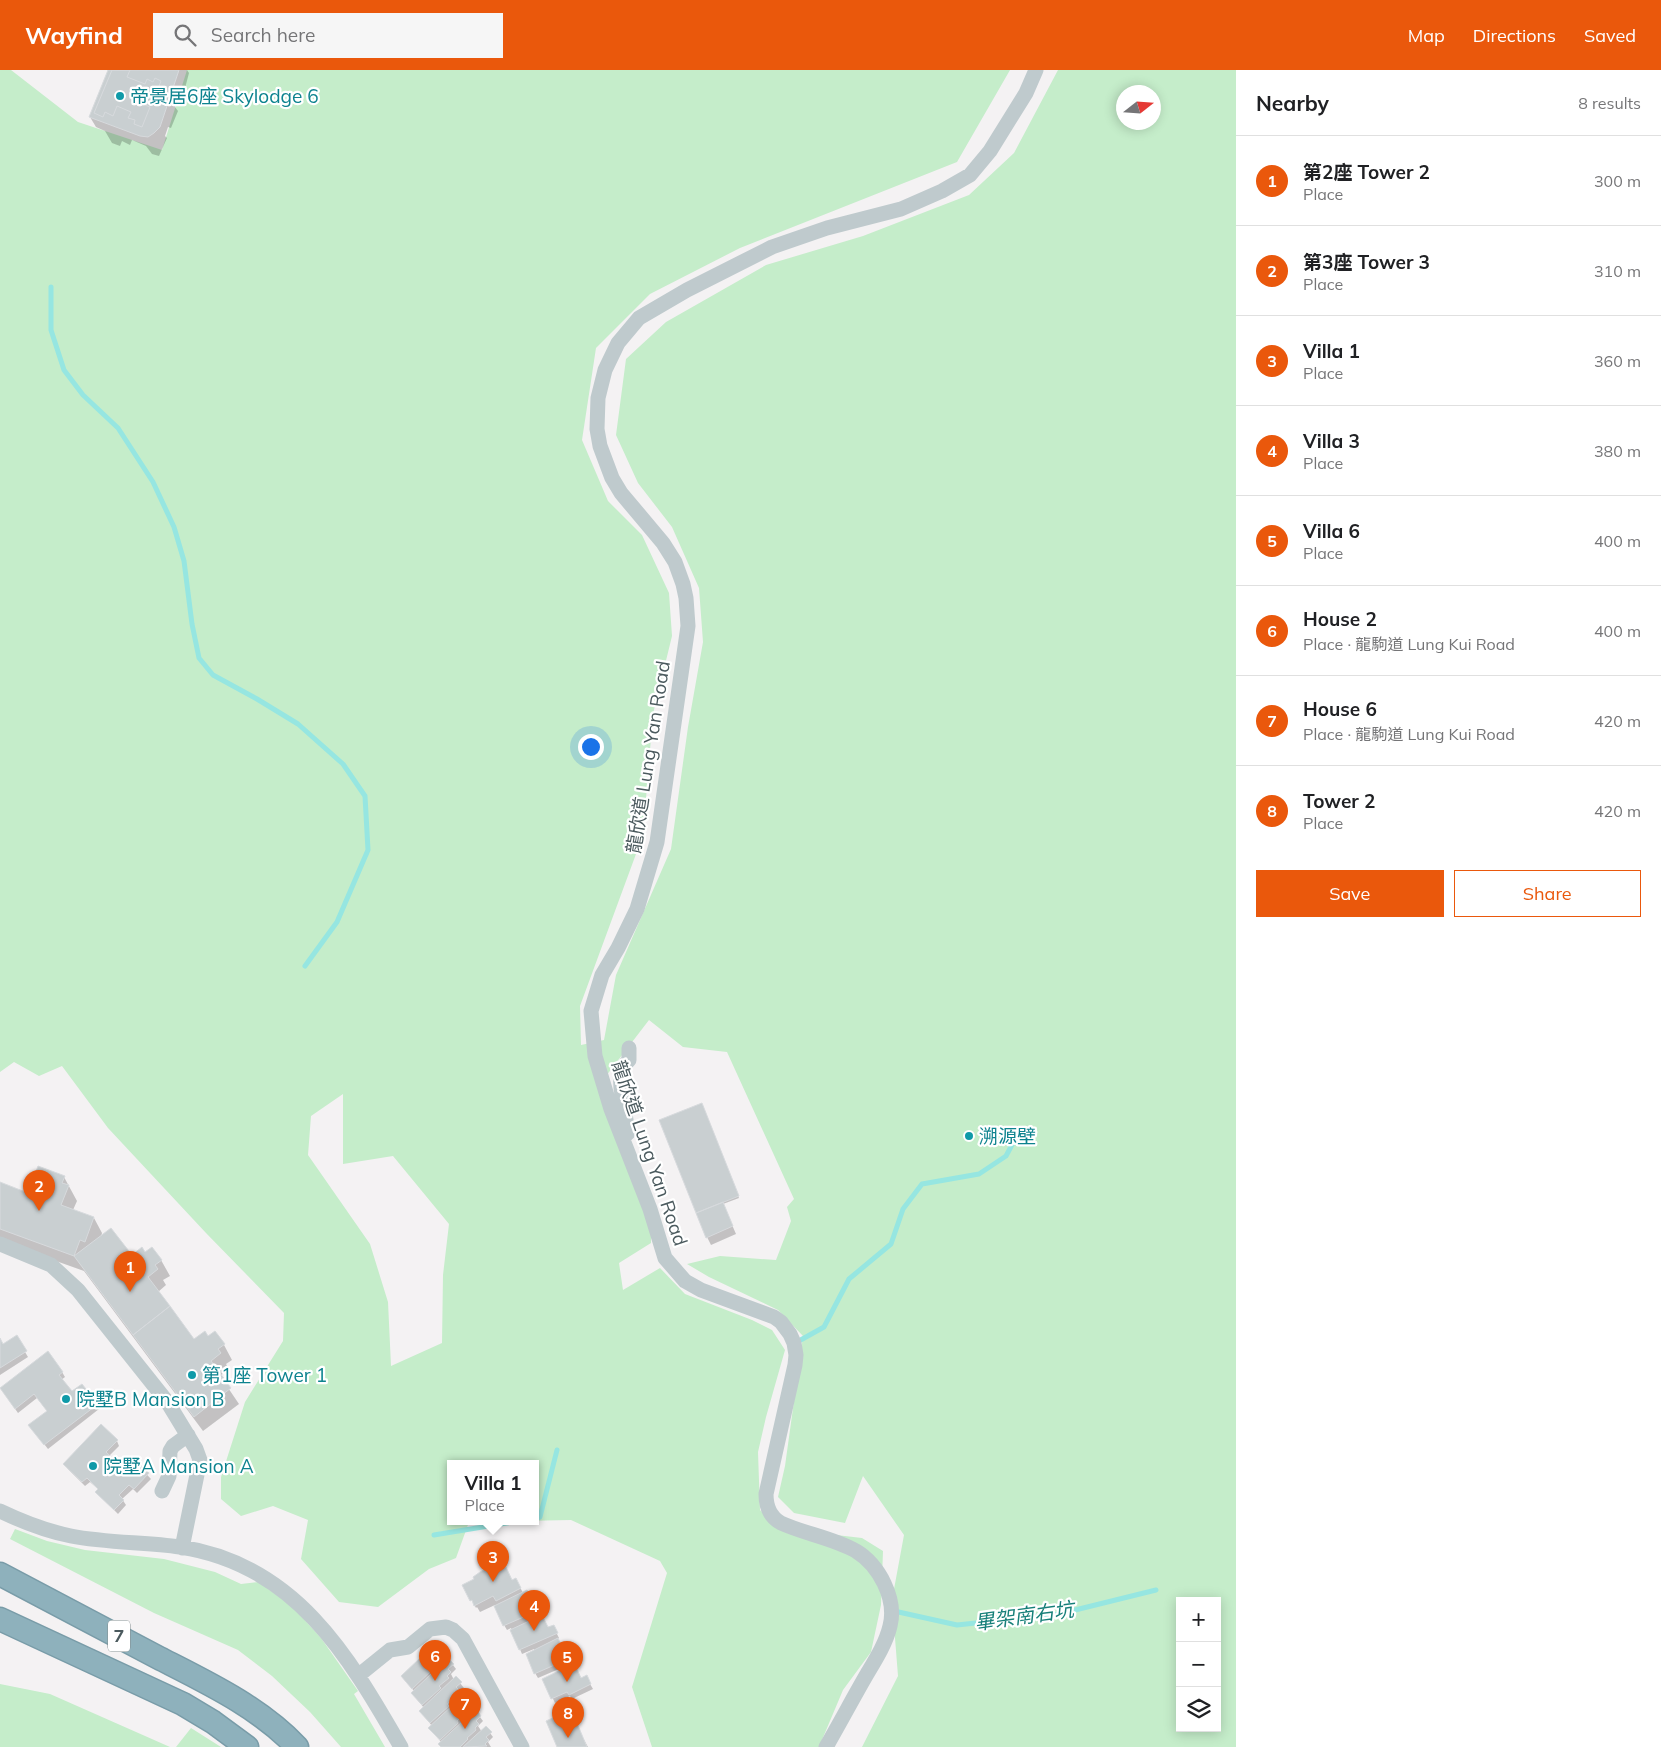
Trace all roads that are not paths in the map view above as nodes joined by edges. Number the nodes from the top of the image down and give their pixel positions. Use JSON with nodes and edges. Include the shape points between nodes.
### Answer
{"nodes":[{"id":1,"x":1036,"y":70,"type":"edge"},
{"id":2,"x":630,"y":1048,"type":"dead end"},
{"id":3,"x":633,"y":1162,"type":"junction"},
{"id":4,"x":0,"y":1244,"type":"edge"},
{"id":5,"x":188,"y":1434,"type":"junction"},
{"id":6,"x":162,"y":1491,"type":"dead end"},
{"id":7,"x":0,"y":1511,"type":"edge"},
{"id":8,"x":182,"y":1548,"type":"junction"},
{"id":9,"x":0,"y":1574,"type":"edge"},
{"id":10,"x":0,"y":1619,"type":"edge"},
{"id":11,"x":358,"y":1675,"type":"junction"},
{"id":12,"x":247,"y":1747,"type":"edge"},
{"id":13,"x":297,"y":1747,"type":"edge"},
{"id":14,"x":401,"y":1747,"type":"edge"},
{"id":15,"x":522,"y":1747,"type":"edge"},
{"id":16,"x":826,"y":1747,"type":"edge"}],
"edges":[{"from":1,"to":3,"type":"street","name":"龍欣道 Lung Yan Road","via":[[1026,93],[990,151],[970,176],[901,209],[827,228],[772,247],[687,290],[639,318],[618,344],[605,370],[597,412],[605,463],[621,493],[675,562],[688,612],[687,640],[657,842],[637,909],[602,975],[590,1011],[595,1056]]},
{"from":2,"to":3,"type":"street","via":[[629,1060],[620,1070]]},
{"from":3,"to":16,"type":"street","name":"龍欣道 Lung Yan Road","via":[[665,1258],[672,1267],[685,1281],[701,1290],[774,1317],[786,1328],[794,1343],[795,1365],[766,1494],[769,1511],[781,1523],[834,1541],[862,1555],[882,1578],[889,1596],[892,1616],[888,1633]]},
{"from":4,"to":5,"type":"street","via":[[51,1266],[78,1290],[172,1398]]},
{"from":5,"to":6,"type":"street","via":[[170,1451],[169,1476]]},
{"from":5,"to":8,"type":"street","via":[[200,1460]]},
{"from":7,"to":8,"type":"street","via":[[35,1526],[72,1536]]},
{"from":8,"to":11,"type":"street","via":[[244,1566],[292,1597],[328,1635]]},
{"from":9,"to":13,"type":"highway","number":"7","via":[[219,1689],[257,1713]]},
{"from":10,"to":12,"type":"highway","number":"7","via":[[183,1704]]},
{"from":11,"to":14,"type":"street"},
{"from":11,"to":15,"type":"street","via":[[390,1650],[408,1647],[430,1629],[446,1627],[453,1630],[463,1639]]}]}
